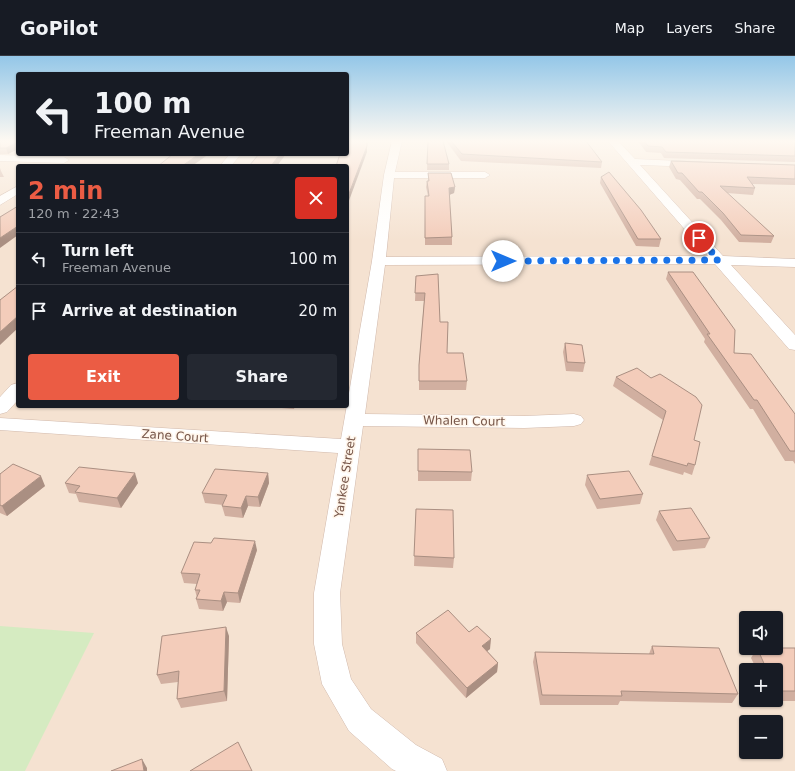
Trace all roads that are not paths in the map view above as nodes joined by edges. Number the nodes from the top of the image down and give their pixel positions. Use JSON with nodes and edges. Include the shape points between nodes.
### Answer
{"nodes":[{"id":1,"x":643,"y":174,"type":"edge"},
{"id":2,"x":389,"y":175,"type":"joint"},
{"id":3,"x":485,"y":175,"type":"dead end"},
{"id":4,"x":16,"y":191,"type":"edge"},
{"id":5,"x":0,"y":201,"type":"edge"},
{"id":6,"x":719,"y":260,"type":"junction"},
{"id":7,"x":379,"y":261,"type":"junction"},
{"id":8,"x":795,"y":263,"type":"edge"},
{"id":9,"x":795,"y":345,"type":"edge"},
{"id":10,"x":16,"y":391,"type":"edge"},
{"id":11,"x":0,"y":408,"type":"edge"},
{"id":12,"x":353,"y":420,"type":"junction"},
{"id":13,"x":574,"y":420,"type":"dead end"},
{"id":14,"x":0,"y":424,"type":"edge"},
{"id":15,"x":349,"y":447,"type":"junction"},
{"id":16,"x":430,"y":771,"type":"edge"}],
"edges":[{"from":1,"to":6,"type":"street"},
{"from":2,"to":3,"type":"street"},
{"from":2,"to":7,"type":"street","name":"Yankee Street"},
{"from":4,"to":5,"type":"street"},
{"from":6,"to":7,"type":"street"},
{"from":6,"to":8,"type":"street"},
{"from":6,"to":9,"type":"street"},
{"from":7,"to":12,"type":"street","name":"Yankee Street"},
{"from":10,"to":11,"type":"street"},
{"from":12,"to":13,"type":"street","name":"Whalen Court"},
{"from":12,"to":15,"type":"street","name":"Yankee Street"},
{"from":14,"to":15,"type":"street","name":"Zane Court"},
{"from":15,"to":16,"type":"street","name":"Yankee Street","via":[[327,593],[328,644],[336,684],[360,720],[404,757]]}]}
